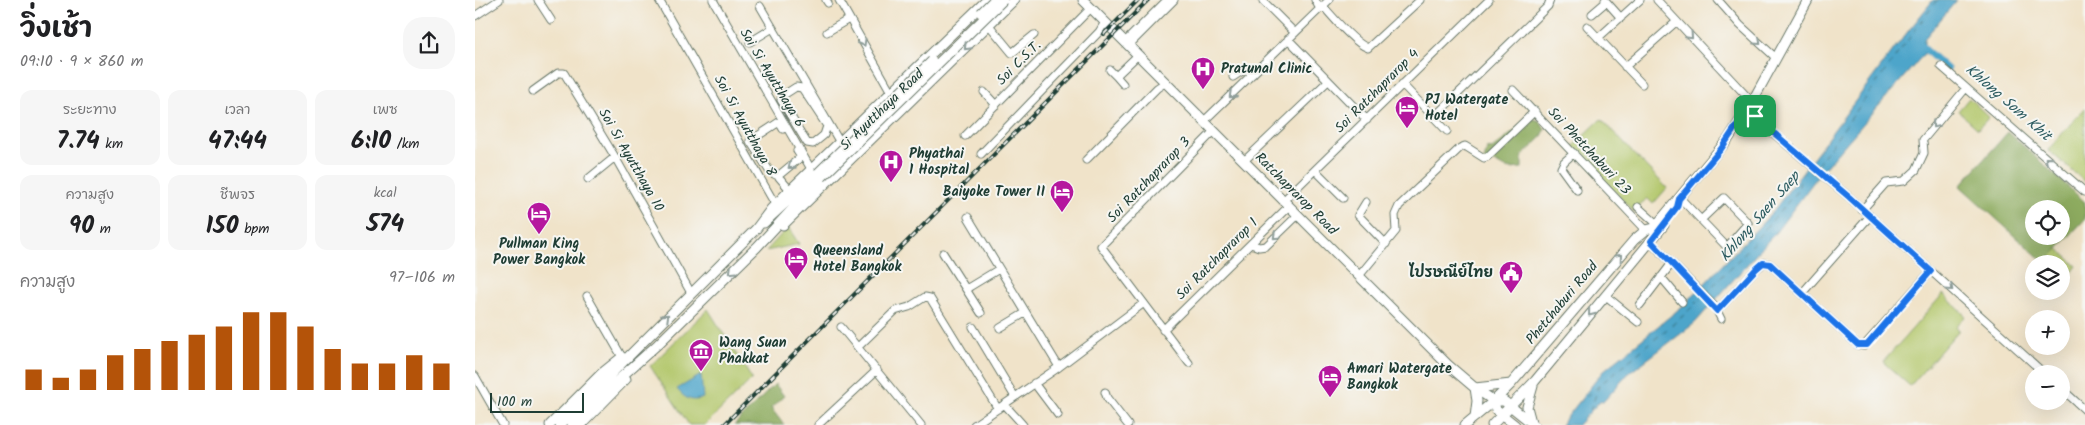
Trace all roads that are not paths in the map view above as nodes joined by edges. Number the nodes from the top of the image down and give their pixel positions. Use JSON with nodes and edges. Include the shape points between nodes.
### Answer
{"nodes":[{"id":1,"x":499,"y":0,"type":"edge"},
{"id":2,"x":538,"y":0,"type":"edge"},
{"id":3,"x":659,"y":0,"type":"edge"},
{"id":4,"x":713,"y":0,"type":"edge"},
{"id":5,"x":839,"y":0,"type":"edge"},
{"id":6,"x":994,"y":0,"type":"edge"},
{"id":7,"x":1003,"y":0,"type":"edge"},
{"id":8,"x":1014,"y":0,"type":"edge"},
{"id":9,"x":1083,"y":0,"type":"edge"},
{"id":10,"x":1167,"y":0,"type":"edge"},
{"id":11,"x":1174,"y":0,"type":"edge"},
{"id":12,"x":1315,"y":0,"type":"edge"},
{"id":13,"x":1329,"y":0,"type":"edge"},
{"id":14,"x":1420,"y":0,"type":"edge"},
{"id":15,"x":1489,"y":0,"type":"edge"},
{"id":16,"x":1550,"y":0,"type":"edge"},
{"id":17,"x":1640,"y":0,"type":"edge"},
{"id":18,"x":1657,"y":0,"type":"edge"},
{"id":19,"x":1718,"y":0,"type":"edge"},
{"id":20,"x":1808,"y":0,"type":"edge"},
{"id":21,"x":1263,"y":1,"type":"dead end"},
{"id":22,"x":1606,"y":1,"type":"edge"},
{"id":23,"x":984,"y":3,"type":"edge"},
{"id":24,"x":760,"y":6,"type":"dead end"},
{"id":25,"x":1091,"y":8,"type":"junction"},
{"id":26,"x":1322,"y":8,"type":"junction"},
{"id":27,"x":1592,"y":14,"type":"dead end"},
{"id":28,"x":475,"y":16,"type":"edge"},
{"id":29,"x":1621,"y":18,"type":"junction"},
{"id":30,"x":849,"y":19,"type":"junction"},
{"id":31,"x":551,"y":20,"type":"dead end"},
{"id":32,"x":1105,"y":22,"type":"junction"},
{"id":33,"x":1676,"y":22,"type":"junction"},
{"id":34,"x":991,"y":23,"type":"junction"},
{"id":35,"x":1587,"y":26,"type":"dead end"},
{"id":36,"x":773,"y":28,"type":"junction"},
{"id":37,"x":827,"y":32,"type":"dead end"},
{"id":38,"x":1295,"y":33,"type":"junction"},
{"id":39,"x":1034,"y":35,"type":"dead end"},
{"id":40,"x":1598,"y":38,"type":"junction"},
{"id":41,"x":1288,"y":39,"type":"junction"},
{"id":42,"x":750,"y":42,"type":"dead end"},
{"id":43,"x":1127,"y":43,"type":"junction"},
{"id":44,"x":1138,"y":54,"type":"junction"},
{"id":45,"x":1776,"y":58,"type":"junction"},
{"id":46,"x":1941,"y":66,"type":"dead end"},
{"id":47,"x":1625,"y":67,"type":"junction"},
{"id":48,"x":1253,"y":74,"type":"junction"},
{"id":49,"x":1233,"y":76,"type":"dead end"},
{"id":50,"x":1328,"y":81,"type":"junction"},
{"id":51,"x":1166,"y":82,"type":"junction"},
{"id":52,"x":1123,"y":84,"type":"dead end"},
{"id":53,"x":1402,"y":84,"type":"junction"},
{"id":54,"x":1642,"y":84,"type":"dead end"},
{"id":55,"x":1966,"y":88,"type":"junction"},
{"id":56,"x":1513,"y":90,"type":"dead end"},
{"id":57,"x":533,"y":91,"type":"dead end"},
{"id":58,"x":891,"y":92,"type":"junction"},
{"id":59,"x":984,"y":92,"type":"dead end"},
{"id":60,"x":1752,"y":102,"type":"junction"},
{"id":61,"x":996,"y":105,"type":"junction"},
{"id":62,"x":1747,"y":110,"type":"junction"},
{"id":63,"x":1535,"y":112,"type":"junction"},
{"id":64,"x":1434,"y":117,"type":"junction"},
{"id":65,"x":1367,"y":120,"type":"junction"},
{"id":66,"x":1205,"y":121,"type":"junction"},
{"id":67,"x":795,"y":125,"type":"junction"},
{"id":68,"x":789,"y":131,"type":"junction"},
{"id":69,"x":1214,"y":131,"type":"junction"},
{"id":70,"x":1447,"y":131,"type":"dead end"},
{"id":71,"x":965,"y":136,"type":"dead end"},
{"id":72,"x":839,"y":141,"type":"junction"},
{"id":73,"x":1574,"y":153,"type":"junction"},
{"id":74,"x":981,"y":154,"type":"dead end"},
{"id":75,"x":615,"y":157,"type":"junction"},
{"id":76,"x":1086,"y":160,"type":"dead end"},
{"id":77,"x":1244,"y":161,"type":"junction"},
{"id":78,"x":1315,"y":170,"type":"junction"},
{"id":79,"x":817,"y":173,"type":"junction"},
{"id":80,"x":778,"y":176,"type":"junction"},
{"id":81,"x":588,"y":179,"type":"dead end"},
{"id":82,"x":790,"y":190,"type":"junction"},
{"id":83,"x":1577,"y":190,"type":"dead end"},
{"id":84,"x":2085,"y":192,"type":"edge"},
{"id":85,"x":1343,"y":198,"type":"dead end"},
{"id":86,"x":1679,"y":198,"type":"junction"},
{"id":87,"x":1366,"y":202,"type":"dead end"},
{"id":88,"x":775,"y":204,"type":"junction"},
{"id":89,"x":1286,"y":204,"type":"junction"},
{"id":90,"x":1638,"y":207,"type":"dead end"},
{"id":91,"x":1863,"y":210,"type":"junction"},
{"id":92,"x":1298,"y":215,"type":"junction"},
{"id":93,"x":1870,"y":216,"type":"junction"},
{"id":94,"x":968,"y":217,"type":"dead end"},
{"id":95,"x":1701,"y":220,"type":"junction"},
{"id":96,"x":1657,"y":224,"type":"junction"},
{"id":97,"x":756,"y":229,"type":"junction"},
{"id":98,"x":1646,"y":230,"type":"junction"},
{"id":99,"x":767,"y":236,"type":"junction"},
{"id":100,"x":1651,"y":241,"type":"junction"},
{"id":101,"x":1251,"y":244,"type":"junction"},
{"id":102,"x":1385,"y":244,"type":"junction"},
{"id":103,"x":943,"y":253,"type":"dead end"},
{"id":104,"x":1672,"y":263,"type":"junction"},
{"id":105,"x":999,"y":269,"type":"junction"},
{"id":106,"x":1931,"y":271,"type":"junction"},
{"id":107,"x":1359,"y":276,"type":"junction"},
{"id":108,"x":1661,"y":277,"type":"junction"},
{"id":109,"x":966,"y":289,"type":"junction"},
{"id":110,"x":1804,"y":291,"type":"dead end"},
{"id":111,"x":691,"y":293,"type":"junction"},
{"id":112,"x":587,"y":296,"type":"dead end"},
{"id":113,"x":1606,"y":296,"type":"junction"},
{"id":114,"x":1681,"y":302,"type":"dead end"},
{"id":115,"x":1144,"y":303,"type":"junction"},
{"id":116,"x":1640,"y":304,"type":"dead end"},
{"id":117,"x":1716,"y":309,"type":"junction"},
{"id":118,"x":981,"y":313,"type":"dead end"},
{"id":119,"x":1025,"y":313,"type":"junction"},
{"id":120,"x":1721,"y":319,"type":"dead end"},
{"id":121,"x":1638,"y":322,"type":"dead end"},
{"id":122,"x":841,"y":327,"type":"dead end"},
{"id":123,"x":973,"y":327,"type":"dead end"},
{"id":124,"x":1000,"y":328,"type":"dead end"},
{"id":125,"x":1163,"y":330,"type":"junction"},
{"id":126,"x":858,"y":347,"type":"junction"},
{"id":127,"x":631,"y":352,"type":"junction"},
{"id":128,"x":622,"y":357,"type":"junction"},
{"id":129,"x":640,"y":361,"type":"junction"},
{"id":130,"x":1531,"y":361,"type":"junction"},
{"id":131,"x":1189,"y":363,"type":"dead end"},
{"id":132,"x":2035,"y":365,"type":"edge"},
{"id":133,"x":1059,"y":366,"type":"junction"},
{"id":134,"x":877,"y":370,"type":"junction"},
{"id":135,"x":1543,"y":371,"type":"junction"},
{"id":136,"x":475,"y":376,"type":"edge"},
{"id":137,"x":1535,"y":381,"type":"junction"},
{"id":138,"x":1034,"y":383,"type":"junction"},
{"id":139,"x":1511,"y":384,"type":"junction"},
{"id":140,"x":1475,"y":388,"type":"junction"},
{"id":141,"x":1105,"y":392,"type":"dead end"},
{"id":142,"x":2070,"y":396,"type":"edge"},
{"id":143,"x":1015,"y":397,"type":"junction"},
{"id":144,"x":1495,"y":401,"type":"junction"},
{"id":145,"x":1005,"y":404,"type":"junction"},
{"id":146,"x":1511,"y":407,"type":"junction"},
{"id":147,"x":998,"y":409,"type":"junction"},
{"id":148,"x":2085,"y":410,"type":"edge"},
{"id":149,"x":1058,"y":415,"type":"dead end"},
{"id":150,"x":1475,"y":417,"type":"junction"},
{"id":151,"x":1497,"y":420,"type":"edge"},
{"id":152,"x":1020,"y":424,"type":"edge"},
{"id":153,"x":503,"y":425,"type":"edge"},
{"id":154,"x":550,"y":425,"type":"edge"},
{"id":155,"x":560,"y":425,"type":"edge"},
{"id":156,"x":572,"y":425,"type":"edge"},
{"id":157,"x":581,"y":425,"type":"edge"},
{"id":158,"x":818,"y":425,"type":"edge"},
{"id":159,"x":921,"y":425,"type":"edge"},
{"id":160,"x":974,"y":425,"type":"edge"},
{"id":161,"x":1128,"y":425,"type":"edge"},
{"id":162,"x":1467,"y":425,"type":"edge"},
{"id":163,"x":1515,"y":425,"type":"edge"},
{"id":164,"x":1533,"y":425,"type":"edge"}],
"edges":[{"from":1,"to":28,"type":"street"},
{"from":2,"to":31,"type":"street"},
{"from":3,"to":88,"type":"street","name":"Soi Si Ayutthaya 8"},
{"from":4,"to":68,"type":"street","name":"Soi Si Ayutthaya 6"},
{"from":5,"to":30,"type":"street"},
{"from":6,"to":79,"type":"main road","bridge":true},
{"from":7,"to":79,"type":"main road","bridge":true},
{"from":8,"to":34,"type":"main road","name":"Si Ayutthaya Road"},
{"from":9,"to":25,"type":"main road","name":"Ratchaprarop Road"},
{"from":10,"to":43,"type":"street"},
{"from":11,"to":43,"type":"street"},
{"from":12,"to":26,"type":"street"},
{"from":13,"to":26,"type":"street"},
{"from":14,"to":26,"type":"street","via":[[1368,48]]},
{"from":15,"to":53,"type":"street","name":"Soi Ratchaprarop 4"},
{"from":16,"to":64,"type":"street","via":[[1548,6]]},
{"from":17,"to":29,"type":"street"},
{"from":18,"to":33,"type":"street"},
{"from":19,"to":45,"type":"street","one_way":true},
{"from":20,"to":45,"type":"main road","name":"Phetchaburi Road"},
{"from":21,"to":38,"type":"street"},
{"from":22,"to":27,"type":"street"},
{"from":22,"to":29,"type":"street"},
{"from":23,"to":34,"type":"main road","via":[[994,8]]},
{"from":23,"to":58,"type":"main road","name":"Si Ayutthaya Road"},
{"from":24,"to":36,"type":"street"},
{"from":25,"to":32,"type":"main road","name":"Ratchaprarop Road"},
{"from":25,"to":61,"type":"street","name":"Soi C.S.T."},
{"from":26,"to":38,"type":"street"},
{"from":29,"to":40,"type":"street"},
{"from":30,"to":37,"type":"street"},
{"from":30,"to":58,"type":"street","one_way":true},
{"from":32,"to":43,"type":"main road","name":"Ratchaprarop Road"},
{"from":32,"to":74,"type":"street"},
{"from":33,"to":47,"type":"street"},
{"from":33,"to":60,"type":"street","one_way":true},
{"from":34,"to":39,"type":"street","via":[[1012,52]]},
{"from":34,"to":99,"type":"main road","name":"Si Ayutthaya Road","one_way":true,"via":[[794,215]]},
{"from":35,"to":40,"type":"street"},
{"from":36,"to":42,"type":"street"},
{"from":36,"to":72,"type":"street"},
{"from":38,"to":41,"type":"street"},
{"from":40,"to":47,"type":"street"},
{"from":41,"to":48,"type":"street"},
{"from":41,"to":50,"type":"street"},
{"from":43,"to":44,"type":"main road","name":"Ratchaprarop Road"},
{"from":44,"to":51,"type":"main road","name":"Ratchaprarop Road"},
{"from":44,"to":52,"type":"street","via":[[1113,73]]},
{"from":45,"to":60,"type":"main road","name":"Phetchaburi Road"},
{"from":46,"to":55,"type":"street"},
{"from":47,"to":54,"type":"street"},
{"from":48,"to":49,"type":"street","via":[[1245,69]]},
{"from":48,"to":66,"type":"street","one_way":true},
{"from":50,"to":65,"type":"street"},
{"from":50,"to":77,"type":"street"},
{"from":51,"to":66,"type":"main road","name":"Ratchaprarop Road"},
{"from":51,"to":76,"type":"street"},
{"from":53,"to":64,"type":"street"},
{"from":53,"to":65,"type":"street","name":"Soi Ratchaprarop 4"},
{"from":84,"to":55,"type":"street","one_way":true},
{"from":55,"to":91,"type":"street","one_way":true,"via":[[1923,140],[1924,153],[1915,170],[1904,181],[1886,183]]},
{"from":56,"to":63,"type":"street","name":"Soi Phetchaburi 23"},
{"from":57,"to":75,"type":"street","name":"Soi Si Ayutthaya 10","via":[[558,73],[564,73]]},
{"from":58,"to":72,"type":"main road","name":"Si Ayutthaya Road"},
{"from":59,"to":61,"type":"street"},
{"from":60,"to":62,"type":"main road","name":"Phetchaburi Road"},
{"from":61,"to":71,"type":"street","name":"Soi C.S.T."},
{"from":62,"to":86,"type":"main road","name":"Phetchaburi Road","via":[[1717,154]]},
{"from":62,"to":91,"type":"street"},
{"from":63,"to":73,"type":"street","name":"Soi Phetchaburi 23"},
{"from":63,"to":102,"type":"street","via":[[1487,157],[1467,147],[1460,148],[1399,206],[1395,214],[1395,231]]},
{"from":64,"to":70,"type":"street"},
{"from":65,"to":78,"type":"street","name":"Soi Ratchaprarop 4"},
{"from":66,"to":69,"type":"main road","name":"Ratchaprarop Road"},
{"from":67,"to":67,"type":"street","via":[[781,98],[800,87],[827,126],[823,135],[810,144]]},
{"from":67,"to":68,"type":"street"},
{"from":68,"to":79,"type":"street","name":"Soi Si Ayutthaya 6"},
{"from":69,"to":77,"type":"main road","name":"Ratchaprarop Road"},
{"from":69,"to":115,"type":"street","name":"Soi Ratchaprarop 3","via":[[1101,246]]},
{"from":72,"to":79,"type":"main road","name":"Si Ayutthaya Road"},
{"from":73,"to":83,"type":"street","via":[[1561,168]]},
{"from":73,"to":98,"type":"street","name":"Soi Phetchaburi 23"},
{"from":75,"to":81,"type":"street"},
{"from":75,"to":111,"type":"street","name":"Soi Si Ayutthaya 10"},
{"from":77,"to":89,"type":"main road","name":"Ratchaprarop Road"},
{"from":78,"to":85,"type":"street"},
{"from":78,"to":89,"type":"street","name":"Soi Ratchaprarop 4"},
{"from":79,"to":82,"type":"main road","name":"Si Ayutthaya Road"},
{"from":79,"to":97,"type":"main road","name":"Si Ayutthaya Road"},
{"from":79,"to":99,"type":"main road","name":"Si Ayutthaya Road"},
{"from":80,"to":80,"type":"street","one_way":true,"via":[[770,172],[750,141],[779,122],[801,157]]},
{"from":80,"to":82,"type":"street"},
{"from":82,"to":88,"type":"main road","name":"Si Ayutthaya Road"},
{"from":86,"to":95,"type":"street"},
{"from":86,"to":96,"type":"main road","name":"Phetchaburi Road"},
{"from":86,"to":100,"type":"main road","name":"Phetchaburi Road","via":[[1677,207]]},
{"from":87,"to":102,"type":"street","via":[[1358,215]]},
{"from":88,"to":97,"type":"main road","name":"Si Ayutthaya Road"},
{"from":89,"to":92,"type":"main road","name":"Ratchaprarop Road"},
{"from":89,"to":101,"type":"street","name":"Soi Ratchaprarop 1"},
{"from":90,"to":96,"type":"street"},
{"from":91,"to":93,"type":"street"},
{"from":92,"to":101,"type":"street","one_way":true,"via":[[1266,246]]},
{"from":92,"to":107,"type":"main road","name":"Ratchaprarop Road"},
{"from":93,"to":106,"type":"street"},
{"from":93,"to":110,"type":"street"},
{"from":94,"to":105,"type":"street"},
{"from":95,"to":95,"type":"street","via":[[1727,247],[1748,223],[1724,198]]},
{"from":96,"to":98,"type":"main road","name":"Phetchaburi Road"},
{"from":97,"to":111,"type":"main road","name":"Si Ayutthaya Road"},
{"from":130,"to":98,"type":"main road","name":"Phetchaburi Road","one_way":true,"via":[[1623,252]]},
{"from":99,"to":129,"type":"main road","name":"Si Ayutthaya Road","one_way":true},
{"from":100,"to":104,"type":"street"},
{"from":100,"to":113,"type":"main road","name":"Phetchaburi Road"},
{"from":101,"to":125,"type":"street","name":"Soi Ratchaprarop 1"},
{"from":102,"to":107,"type":"street"},
{"from":103,"to":109,"type":"street"},
{"from":104,"to":108,"type":"street"},
{"from":104,"to":117,"type":"street"},
{"from":105,"to":109,"type":"street"},
{"from":105,"to":119,"type":"street"},
{"from":106,"to":117,"type":"street","via":[[1867,345],[1858,345],[1770,264],[1763,263]]},
{"from":106,"to":132,"type":"street","one_way":true},
{"from":107,"to":140,"type":"main road","name":"Ratchaprarop Road"},
{"from":108,"to":114,"type":"street"},
{"from":108,"to":116,"type":"street"},
{"from":109,"to":118,"type":"street"},
{"from":127,"to":111,"type":"main road","name":"Si Ayutthaya Road","one_way":true},
{"from":112,"to":128,"type":"street"},
{"from":113,"to":121,"type":"street"},
{"from":113,"to":135,"type":"main road","name":"Phetchaburi Road","one_way":true},
{"from":115,"to":125,"type":"street"},
{"from":115,"to":133,"type":"street"},
{"from":117,"to":120,"type":"street"},
{"from":119,"to":124,"type":"street"},
{"from":119,"to":133,"type":"street"},
{"from":122,"to":126,"type":"street"},
{"from":123,"to":143,"type":"street"},
{"from":125,"to":131,"type":"street"},
{"from":126,"to":134,"type":"street"},
{"from":126,"to":147,"type":"street","via":[[895,311],[928,297]]},
{"from":127,"to":128,"type":"main road","name":"Si Ayutthaya Road"},
{"from":127,"to":155,"type":"main road","name":"Si Ayutthaya Road"},
{"from":128,"to":154,"type":"main road","name":"Si Ayutthaya Road"},
{"from":129,"to":156,"type":"main road","name":"Si Ayutthaya Road"},
{"from":129,"to":157,"type":"main road","name":"Si Ayutthaya Road"},
{"from":130,"to":135,"type":"main road"},
{"from":130,"to":139,"type":"main road","name":"Phetchaburi Road"},
{"from":133,"to":138,"type":"street"},
{"from":134,"to":158,"type":"street"},
{"from":134,"to":159,"type":"street"},
{"from":135,"to":137,"type":"main road","name":"Phetchaburi Road"},
{"from":136,"to":153,"type":"street"},
{"from":137,"to":146,"type":"main road","name":"Phetchaburi Road"},
{"from":137,"to":164,"type":"main road","via":[[1527,407]]},
{"from":138,"to":143,"type":"street"},
{"from":138,"to":149,"type":"street"},
{"from":139,"to":140,"type":"main road"},
{"from":139,"to":144,"type":"main road","name":"Phetchaburi Road"},
{"from":140,"to":144,"type":"main road","name":"Ratchaprarop Road"},
{"from":140,"to":150,"type":"main road"},
{"from":141,"to":161,"type":"street"},
{"from":142,"to":148,"type":"street"},
{"from":143,"to":145,"type":"street"},
{"from":144,"to":146,"type":"main road"},
{"from":144,"to":150,"type":"main road","name":"Phetchaburi Road"},
{"from":144,"to":151,"type":"main road"},
{"from":145,"to":147,"type":"street"},
{"from":145,"to":152,"type":"street"},
{"from":146,"to":151,"type":"main road","name":"Phetchaburi Road"},
{"from":146,"to":164,"type":"main road"},
{"from":147,"to":160,"type":"street"},
{"from":150,"to":162,"type":"main road","name":"Phetchaburi Road"},
{"from":151,"to":162,"type":"main road","via":[[1487,411]]},
{"from":151,"to":163,"type":"main road"}]}
